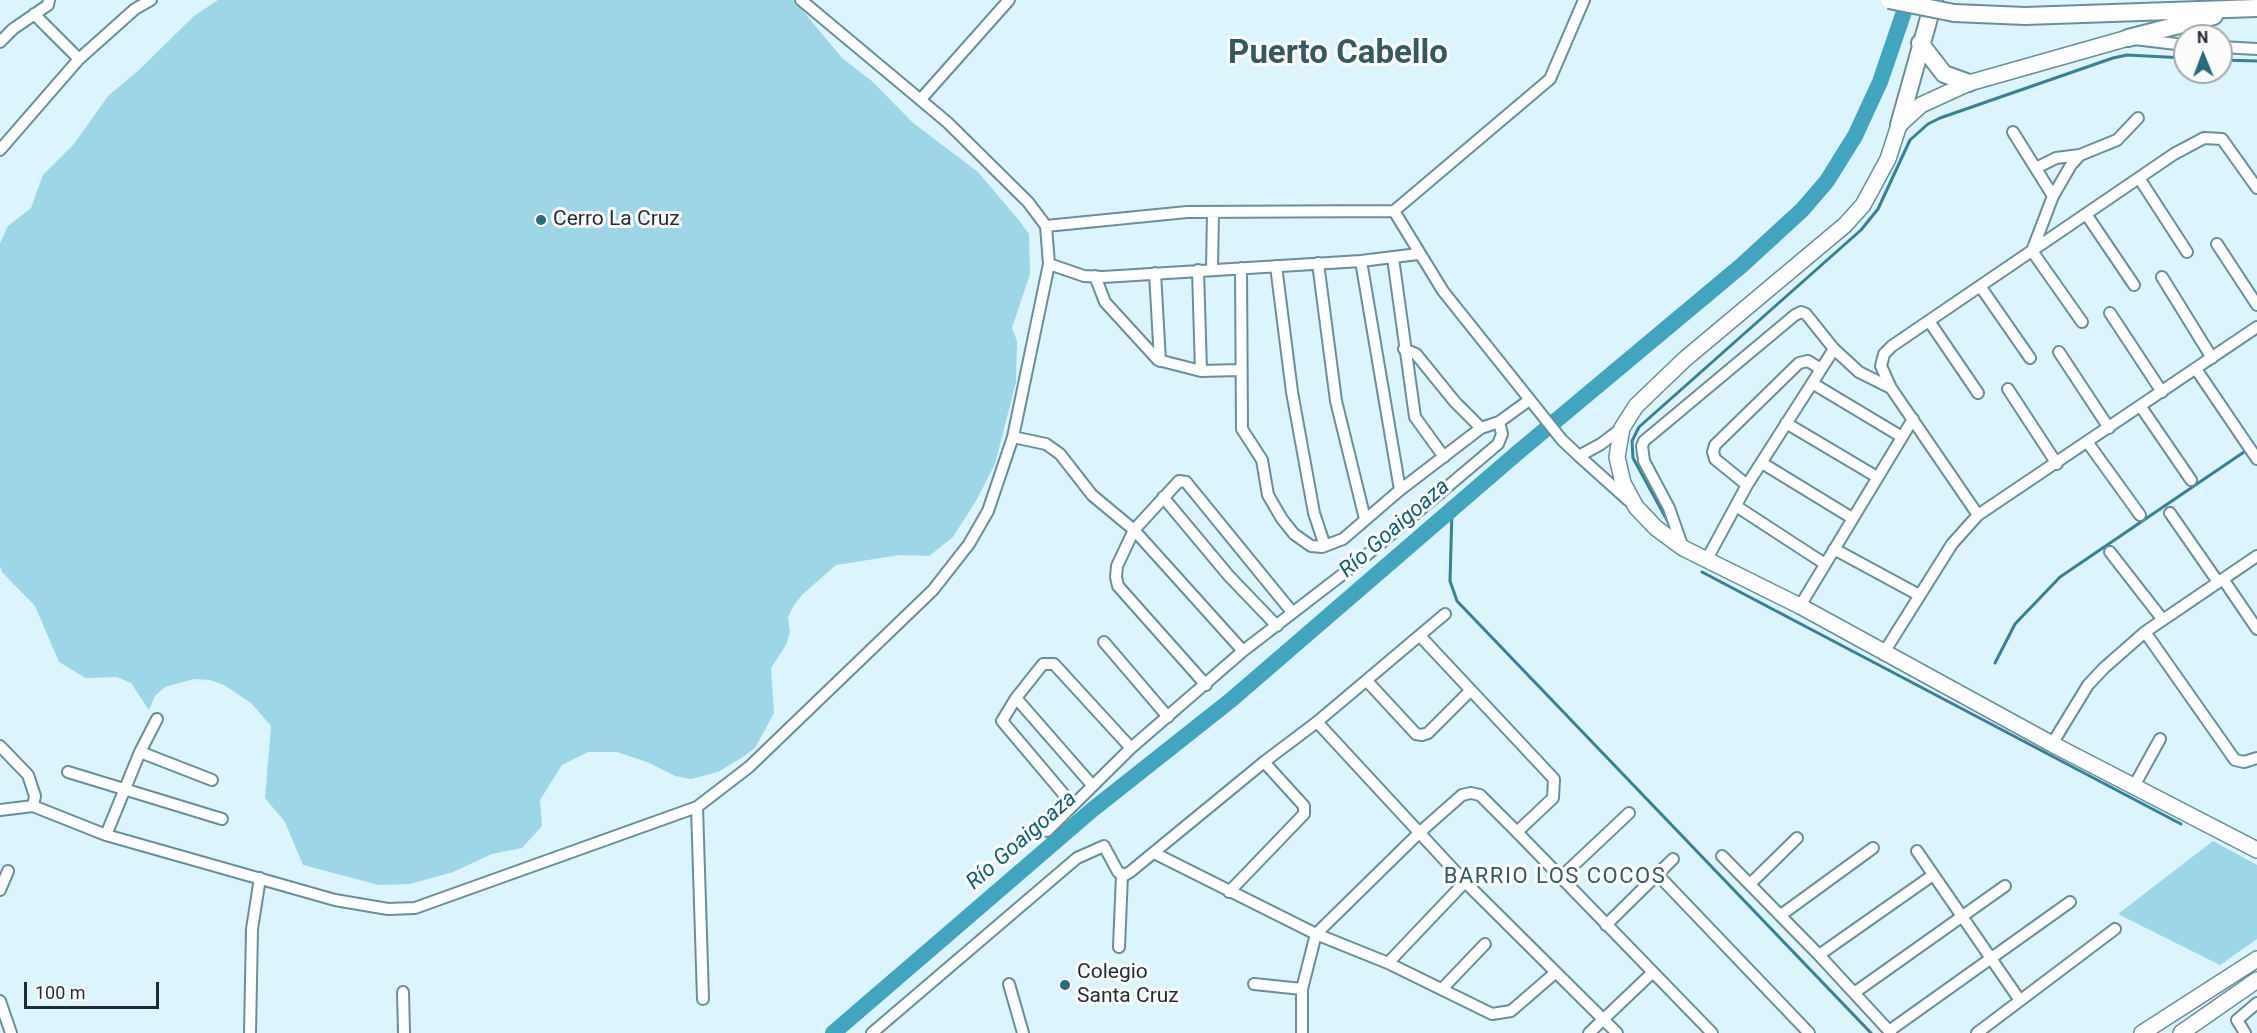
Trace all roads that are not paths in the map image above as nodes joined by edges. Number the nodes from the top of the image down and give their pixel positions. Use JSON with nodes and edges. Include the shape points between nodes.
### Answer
{"nodes":[{"id":1,"x":49,"y":0,"type":"edge"},
{"id":2,"x":151,"y":0,"type":"edge"},
{"id":3,"x":801,"y":0,"type":"edge"},
{"id":4,"x":1009,"y":0,"type":"edge"},
{"id":5,"x":1584,"y":0,"type":"edge"},
{"id":6,"x":1889,"y":0,"type":"edge"},
{"id":7,"x":1934,"y":0,"type":"edge"},
{"id":8,"x":2254,"y":8,"type":"edge"},
{"id":9,"x":2114,"y":13,"type":"junction"},
{"id":10,"x":34,"y":14,"type":"junction"},
{"id":11,"x":2128,"y":38,"type":"junction"},
{"id":12,"x":0,"y":42,"type":"edge"},
{"id":13,"x":1920,"y":43,"type":"junction"},
{"id":14,"x":2173,"y":44,"type":"edge"},
{"id":15,"x":2233,"y":47,"type":"edge"},
{"id":16,"x":2257,"y":49,"type":"edge"},
{"id":17,"x":79,"y":60,"type":"junction"},
{"id":18,"x":1970,"y":83,"type":"junction"},
{"id":19,"x":921,"y":99,"type":"junction"},
{"id":20,"x":2138,"y":118,"type":"dead end"},
{"id":21,"x":1899,"y":124,"type":"junction"},
{"id":22,"x":2013,"y":132,"type":"dead end"},
{"id":23,"x":0,"y":150,"type":"edge"},
{"id":24,"x":2079,"y":155,"type":"junction"},
{"id":25,"x":2036,"y":168,"type":"junction"},
{"id":26,"x":2139,"y":178,"type":"junction"},
{"id":27,"x":2257,"y":188,"type":"edge"},
{"id":28,"x":2054,"y":196,"type":"junction"},
{"id":29,"x":1394,"y":211,"type":"junction"},
{"id":30,"x":1213,"y":212,"type":"junction"},
{"id":31,"x":2086,"y":214,"type":"junction"},
{"id":32,"x":1046,"y":226,"type":"junction"},
{"id":33,"x":2217,"y":244,"type":"dead end"},
{"id":34,"x":2032,"y":251,"type":"junction"},
{"id":35,"x":2187,"y":252,"type":"dead end"},
{"id":36,"x":1418,"y":254,"type":"junction"},
{"id":37,"x":1393,"y":258,"type":"junction"},
{"id":38,"x":1361,"y":261,"type":"junction"},
{"id":39,"x":1318,"y":263,"type":"junction"},
{"id":40,"x":1049,"y":264,"type":"junction"},
{"id":41,"x":1276,"y":266,"type":"junction"},
{"id":42,"x":1241,"y":268,"type":"junction"},
{"id":43,"x":1198,"y":270,"type":"junction"},
{"id":44,"x":1212,"y":270,"type":"junction"},
{"id":45,"x":1155,"y":273,"type":"junction"},
{"id":46,"x":1095,"y":276,"type":"junction"},
{"id":47,"x":2162,"y":277,"type":"dead end"},
{"id":48,"x":2134,"y":285,"type":"dead end"},
{"id":49,"x":1980,"y":286,"type":"junction"},
{"id":50,"x":2257,"y":305,"type":"edge"},
{"id":51,"x":2110,"y":313,"type":"dead end"},
{"id":52,"x":1929,"y":321,"type":"junction"},
{"id":53,"x":2082,"y":322,"type":"dead end"},
{"id":54,"x":2257,"y":327,"type":"edge"},
{"id":55,"x":1404,"y":349,"type":"junction"},
{"id":56,"x":1834,"y":349,"type":"junction"},
{"id":57,"x":2060,"y":352,"type":"dead end"},
{"id":58,"x":2030,"y":358,"type":"dead end"},
{"id":59,"x":2212,"y":358,"type":"junction"},
{"id":60,"x":1160,"y":361,"type":"junction"},
{"id":61,"x":1821,"y":369,"type":"junction"},
{"id":62,"x":2196,"y":369,"type":"junction"},
{"id":63,"x":1239,"y":370,"type":"junction"},
{"id":64,"x":1201,"y":371,"type":"junction"},
{"id":65,"x":1812,"y":383,"type":"junction"},
{"id":66,"x":1891,"y":388,"type":"junction"},
{"id":67,"x":2008,"y":389,"type":"dead end"},
{"id":68,"x":2162,"y":392,"type":"junction"},
{"id":69,"x":1978,"y":393,"type":"dead end"},
{"id":70,"x":1528,"y":401,"type":"junction"},
{"id":71,"x":2141,"y":406,"type":"junction"},
{"id":72,"x":1913,"y":419,"type":"junction"},
{"id":73,"x":1499,"y":422,"type":"junction"},
{"id":74,"x":1786,"y":423,"type":"junction"},
{"id":75,"x":1481,"y":428,"type":"junction"},
{"id":76,"x":1622,"y":428,"type":"junction"},
{"id":77,"x":2109,"y":428,"type":"junction"},
{"id":78,"x":1902,"y":436,"type":"junction"},
{"id":79,"x":1013,"y":437,"type":"junction"},
{"id":80,"x":2088,"y":443,"type":"junction"},
{"id":81,"x":1579,"y":456,"type":"junction"},
{"id":82,"x":1444,"y":457,"type":"junction"},
{"id":83,"x":2257,"y":459,"type":"edge"},
{"id":84,"x":1762,"y":463,"type":"junction"},
{"id":85,"x":2057,"y":464,"type":"junction"},
{"id":86,"x":1877,"y":477,"type":"junction"},
{"id":87,"x":2191,"y":480,"type":"dead end"},
{"id":88,"x":1748,"y":485,"type":"junction"},
{"id":89,"x":1400,"y":490,"type":"junction"},
{"id":90,"x":1163,"y":497,"type":"junction"},
{"id":91,"x":1736,"y":506,"type":"junction"},
{"id":92,"x":1636,"y":507,"type":"junction"},
{"id":93,"x":2170,"y":513,"type":"dead end"},
{"id":94,"x":1978,"y":515,"type":"junction"},
{"id":95,"x":2140,"y":515,"type":"dead end"},
{"id":96,"x":1852,"y":518,"type":"junction"},
{"id":97,"x":1365,"y":519,"type":"junction"},
{"id":98,"x":1134,"y":530,"type":"junction"},
{"id":99,"x":1325,"y":546,"type":"junction"},
{"id":100,"x":1683,"y":548,"type":"junction"},
{"id":101,"x":1834,"y":549,"type":"junction"},
{"id":102,"x":2110,"y":552,"type":"dead end"},
{"id":103,"x":2257,"y":556,"type":"edge"},
{"id":104,"x":1707,"y":560,"type":"junction"},
{"id":105,"x":1824,"y":564,"type":"junction"},
{"id":106,"x":2221,"y":580,"type":"junction"},
{"id":107,"x":1919,"y":595,"type":"junction"},
{"id":108,"x":1800,"y":606,"type":"junction"},
{"id":109,"x":1292,"y":612,"type":"junction"},
{"id":110,"x":1445,"y":614,"type":"dead end"},
{"id":111,"x":2163,"y":620,"type":"junction"},
{"id":112,"x":1277,"y":626,"type":"junction"},
{"id":113,"x":2257,"y":629,"type":"edge"},
{"id":114,"x":2145,"y":632,"type":"junction"},
{"id":115,"x":1421,"y":637,"type":"junction"},
{"id":116,"x":1104,"y":642,"type":"dead end"},
{"id":117,"x":1243,"y":651,"type":"junction"},
{"id":118,"x":1882,"y":654,"type":"junction"},
{"id":119,"x":1367,"y":681,"type":"junction"},
{"id":120,"x":1206,"y":685,"type":"junction"},
{"id":121,"x":1470,"y":691,"type":"junction"},
{"id":122,"x":1016,"y":698,"type":"junction"},
{"id":123,"x":1168,"y":717,"type":"junction"},
{"id":124,"x":157,"y":719,"type":"dead end"},
{"id":125,"x":1317,"y":722,"type":"junction"},
{"id":126,"x":2160,"y":739,"type":"dead end"},
{"id":127,"x":2052,"y":744,"type":"junction"},
{"id":128,"x":0,"y":746,"type":"edge"},
{"id":129,"x":1131,"y":748,"type":"junction"},
{"id":130,"x":140,"y":752,"type":"junction"},
{"id":131,"x":2257,"y":758,"type":"edge"},
{"id":132,"x":1264,"y":762,"type":"junction"},
{"id":133,"x":68,"y":772,"type":"dead end"},
{"id":134,"x":212,"y":780,"type":"dead end"},
{"id":135,"x":1092,"y":785,"type":"junction"},
{"id":136,"x":2134,"y":786,"type":"junction"},
{"id":137,"x":124,"y":790,"type":"junction"},
{"id":138,"x":1072,"y":804,"type":"junction"},
{"id":139,"x":33,"y":806,"type":"junction"},
{"id":140,"x":697,"y":807,"type":"junction"},
{"id":141,"x":0,"y":810,"type":"edge"},
{"id":142,"x":1629,"y":813,"type":"dead end"},
{"id":143,"x":222,"y":819,"type":"dead end"},
{"id":144,"x":1047,"y":831,"type":"dead end"},
{"id":145,"x":1517,"y":832,"type":"junction"},
{"id":146,"x":1419,"y":833,"type":"junction"},
{"id":147,"x":106,"y":834,"type":"junction"},
{"id":148,"x":1797,"y":838,"type":"dead end"},
{"id":149,"x":1873,"y":848,"type":"dead end"},
{"id":150,"x":2257,"y":850,"type":"edge"},
{"id":151,"x":1917,"y":851,"type":"dead end"},
{"id":152,"x":1154,"y":853,"type":"junction"},
{"id":153,"x":1722,"y":856,"type":"dead end"},
{"id":154,"x":1673,"y":859,"type":"dead end"},
{"id":155,"x":8,"y":871,"type":"dead end"},
{"id":156,"x":1122,"y":875,"type":"junction"},
{"id":157,"x":1658,"y":875,"type":"junction"},
{"id":158,"x":1933,"y":875,"type":"junction"},
{"id":159,"x":260,"y":878,"type":"junction"},
{"id":160,"x":1560,"y":878,"type":"junction"},
{"id":161,"x":1465,"y":882,"type":"junction"},
{"id":162,"x":1750,"y":884,"type":"junction"},
{"id":163,"x":2005,"y":886,"type":"dead end"},
{"id":164,"x":0,"y":890,"type":"edge"},
{"id":165,"x":1229,"y":892,"type":"junction"},
{"id":166,"x":2070,"y":902,"type":"dead end"},
{"id":167,"x":1781,"y":915,"type":"junction"},
{"id":168,"x":1960,"y":916,"type":"junction"},
{"id":169,"x":1606,"y":925,"type":"junction"},
{"id":170,"x":2115,"y":929,"type":"dead end"},
{"id":171,"x":1316,"y":934,"type":"junction"},
{"id":172,"x":1485,"y":944,"type":"dead end"},
{"id":173,"x":1119,"y":947,"type":"dead end"},
{"id":174,"x":1819,"y":955,"type":"junction"},
{"id":175,"x":1989,"y":957,"type":"junction"},
{"id":176,"x":2257,"y":959,"type":"edge"},
{"id":177,"x":1388,"y":963,"type":"junction"},
{"id":178,"x":1555,"y":973,"type":"junction"},
{"id":179,"x":1652,"y":974,"type":"junction"},
{"id":180,"x":2257,"y":980,"type":"edge"},
{"id":181,"x":1009,"y":984,"type":"dead end"},
{"id":182,"x":1254,"y":984,"type":"dead end"},
{"id":183,"x":1302,"y":989,"type":"junction"},
{"id":184,"x":1442,"y":989,"type":"junction"},
{"id":185,"x":403,"y":992,"type":"dead end"},
{"id":186,"x":1854,"y":993,"type":"junction"},
{"id":187,"x":703,"y":999,"type":"dead end"},
{"id":188,"x":2019,"y":999,"type":"junction"},
{"id":189,"x":0,"y":1001,"type":"edge"},
{"id":190,"x":2257,"y":1003,"type":"edge"},
{"id":191,"x":2,"y":1013,"type":"edge"},
{"id":192,"x":1604,"y":1020,"type":"junction"},
{"id":193,"x":1890,"y":1032,"type":"edge"},
{"id":194,"x":11,"y":1033,"type":"edge"},
{"id":195,"x":250,"y":1033,"type":"edge"},
{"id":196,"x":404,"y":1033,"type":"edge"},
{"id":197,"x":872,"y":1033,"type":"edge"},
{"id":198,"x":1023,"y":1033,"type":"edge"},
{"id":199,"x":1302,"y":1033,"type":"edge"},
{"id":200,"x":1589,"y":1033,"type":"edge"},
{"id":201,"x":1617,"y":1033,"type":"edge"},
{"id":202,"x":1712,"y":1033,"type":"edge"},
{"id":203,"x":1809,"y":1033,"type":"edge"},
{"id":204,"x":1977,"y":1033,"type":"edge"},
{"id":205,"x":2142,"y":1033,"type":"edge"},
{"id":206,"x":2181,"y":1033,"type":"edge"},
{"id":207,"x":2245,"y":1033,"type":"edge"}],
"edges":[{"from":1,"to":10,"type":"street"},
{"from":2,"to":17,"type":"street","via":[[135,9]]},
{"from":3,"to":19,"type":"street"},
{"from":4,"to":19,"type":"street"},
{"from":5,"to":29,"type":"street","via":[[1550,79]]},
{"from":6,"to":9,"type":"main road","bridge":true,"via":[[1954,12],[2025,16]]},
{"from":7,"to":13,"type":"main road"},
{"from":8,"to":9,"type":"main road"},
{"from":8,"to":11,"type":"main road"},
{"from":9,"to":11,"type":"main road","via":[[2134,23]]},
{"from":10,"to":12,"type":"street"},
{"from":10,"to":17,"type":"street"},
{"from":11,"to":14,"type":"street"},
{"from":11,"to":18,"type":"main road"},
{"from":13,"to":18,"type":"main road","via":[[1944,74]]},
{"from":13,"to":21,"type":"main road"},
{"from":15,"to":16,"type":"street"},
{"from":17,"to":23,"type":"street"},
{"from":18,"to":21,"type":"main road","via":[[1921,105]]},
{"from":19,"to":32,"type":"street","via":[[1028,202]]},
{"from":20,"to":24,"type":"street","via":[[2117,140]]},
{"from":21,"to":76,"type":"main road","via":[[1876,184],[1845,225],[1685,359],[1636,406]]},
{"from":22,"to":25,"type":"street"},
{"from":24,"to":25,"type":"street","via":[[2055,158]]},
{"from":24,"to":28,"type":"street"},
{"from":25,"to":28,"type":"street"},
{"from":26,"to":27,"type":"street","via":[[2174,154],[2213,137],[2222,139]]},
{"from":26,"to":31,"type":"street"},
{"from":26,"to":35,"type":"street"},
{"from":28,"to":34,"type":"street"},
{"from":29,"to":30,"type":"street"},
{"from":29,"to":36,"type":"street"},
{"from":30,"to":32,"type":"street"},
{"from":30,"to":44,"type":"street"},
{"from":31,"to":34,"type":"street"},
{"from":31,"to":48,"type":"street"},
{"from":32,"to":40,"type":"street"},
{"from":33,"to":50,"type":"street"},
{"from":34,"to":49,"type":"street"},
{"from":34,"to":53,"type":"street"},
{"from":36,"to":37,"type":"street"},
{"from":36,"to":70,"type":"street"},
{"from":37,"to":38,"type":"street"},
{"from":37,"to":55,"type":"street"},
{"from":38,"to":39,"type":"street"},
{"from":38,"to":89,"type":"street"},
{"from":39,"to":41,"type":"street"},
{"from":39,"to":97,"type":"street","via":[[1336,401]]},
{"from":40,"to":46,"type":"street"},
{"from":40,"to":79,"type":"street"},
{"from":41,"to":42,"type":"street"},
{"from":41,"to":99,"type":"street","via":[[1292,392],[1314,513]]},
{"from":42,"to":44,"type":"street"},
{"from":42,"to":63,"type":"street"},
{"from":43,"to":44,"type":"street"},
{"from":43,"to":45,"type":"street"},
{"from":43,"to":64,"type":"street"},
{"from":45,"to":46,"type":"street"},
{"from":45,"to":60,"type":"street"},
{"from":46,"to":60,"type":"street","via":[[1105,302]]},
{"from":47,"to":59,"type":"street"},
{"from":49,"to":52,"type":"street"},
{"from":49,"to":58,"type":"street"},
{"from":51,"to":68,"type":"street"},
{"from":52,"to":66,"type":"street","via":[[1884,354],[1881,366]]},
{"from":52,"to":69,"type":"street"},
{"from":54,"to":59,"type":"street"},
{"from":55,"to":75,"type":"street","via":[[1416,354]]},
{"from":55,"to":82,"type":"street","via":[[1415,417]]},
{"from":56,"to":61,"type":"street"},
{"from":56,"to":66,"type":"street","via":[[1859,372]]},
{"from":56,"to":100,"type":"street","via":[[1806,314],[1798,313],[1644,441],[1644,460],[1669,508]]},
{"from":57,"to":77,"type":"street"},
{"from":59,"to":62,"type":"street"},
{"from":60,"to":64,"type":"street"},
{"from":61,"to":65,"type":"street"},
{"from":61,"to":88,"type":"street","via":[[1808,360],[1799,363],[1715,446],[1715,459]]},
{"from":62,"to":68,"type":"street"},
{"from":62,"to":83,"type":"street"},
{"from":63,"to":64,"type":"street"},
{"from":63,"to":99,"type":"street","via":[[1241,424],[1263,463],[1270,499],[1294,534],[1311,546]]},
{"from":65,"to":74,"type":"street"},
{"from":65,"to":78,"type":"street"},
{"from":66,"to":72,"type":"street"},
{"from":67,"to":85,"type":"street"},
{"from":68,"to":71,"type":"street"},
{"from":70,"to":73,"type":"street"},
{"from":70,"to":81,"type":"street"},
{"from":71,"to":77,"type":"street"},
{"from":71,"to":87,"type":"street"},
{"from":72,"to":78,"type":"street"},
{"from":72,"to":94,"type":"street"},
{"from":73,"to":75,"type":"street"},
{"from":73,"to":109,"type":"street","via":[[1502,434],[1498,444],[1356,564]]},
{"from":74,"to":84,"type":"street"},
{"from":74,"to":86,"type":"street"},
{"from":75,"to":82,"type":"street"},
{"from":76,"to":81,"type":"street"},
{"from":76,"to":92,"type":"main road","via":[[1617,457],[1623,483]]},
{"from":77,"to":80,"type":"street"},
{"from":78,"to":86,"type":"street"},
{"from":79,"to":98,"type":"street","via":[[1046,444],[1060,454],[1092,495]]},
{"from":79,"to":140,"type":"street","via":[[988,511],[969,544],[933,590],[749,766]]},
{"from":80,"to":85,"type":"street"},
{"from":80,"to":95,"type":"street"},
{"from":81,"to":92,"type":"street"},
{"from":82,"to":89,"type":"street"},
{"from":84,"to":88,"type":"street"},
{"from":84,"to":96,"type":"street"},
{"from":85,"to":94,"type":"street"},
{"from":86,"to":96,"type":"street"},
{"from":88,"to":91,"type":"street"},
{"from":89,"to":97,"type":"street"},
{"from":90,"to":98,"type":"street"},
{"from":90,"to":109,"type":"street","via":[[1179,481],[1186,482]]},
{"from":90,"to":112,"type":"street"},
{"from":91,"to":104,"type":"street"},
{"from":91,"to":105,"type":"street"},
{"from":92,"to":100,"type":"main road"},
{"from":93,"to":106,"type":"street"},
{"from":94,"to":107,"type":"street","via":[[1952,544]]},
{"from":96,"to":101,"type":"street"},
{"from":97,"to":99,"type":"street","via":[[1343,539]]},
{"from":98,"to":117,"type":"street"},
{"from":98,"to":120,"type":"street","via":[[1117,566],[1118,586]]},
{"from":100,"to":104,"type":"main road"},
{"from":101,"to":105,"type":"street"},
{"from":101,"to":107,"type":"street"},
{"from":102,"to":111,"type":"street"},
{"from":103,"to":106,"type":"street"},
{"from":104,"to":108,"type":"main road"},
{"from":105,"to":108,"type":"street"},
{"from":106,"to":111,"type":"street"},
{"from":106,"to":113,"type":"street"},
{"from":107,"to":118,"type":"street"},
{"from":108,"to":118,"type":"main road"},
{"from":109,"to":112,"type":"street"},
{"from":110,"to":115,"type":"street"},
{"from":111,"to":114,"type":"street"},
{"from":112,"to":117,"type":"street"},
{"from":114,"to":127,"type":"street","via":[[2088,685]]},
{"from":114,"to":131,"type":"street","via":[[2235,760]]},
{"from":115,"to":119,"type":"street"},
{"from":115,"to":121,"type":"street"},
{"from":116,"to":123,"type":"street"},
{"from":117,"to":120,"type":"street"},
{"from":118,"to":127,"type":"main road"},
{"from":119,"to":121,"type":"street","via":[[1416,734],[1422,735]]},
{"from":119,"to":125,"type":"street"},
{"from":120,"to":123,"type":"street"},
{"from":121,"to":145,"type":"street","via":[[1554,779],[1553,798]]},
{"from":122,"to":129,"type":"street","via":[[1043,664],[1054,664]]},
{"from":122,"to":135,"type":"street"},
{"from":122,"to":138,"type":"street","via":[[1004,716],[1004,725]]},
{"from":123,"to":129,"type":"street"},
{"from":124,"to":130,"type":"street"},
{"from":125,"to":132,"type":"street"},
{"from":125,"to":146,"type":"street"},
{"from":126,"to":136,"type":"street"},
{"from":127,"to":136,"type":"main road"},
{"from":128,"to":139,"type":"street","via":[[28,775]]},
{"from":129,"to":135,"type":"street"},
{"from":130,"to":134,"type":"street"},
{"from":130,"to":137,"type":"street"},
{"from":132,"to":152,"type":"street"},
{"from":132,"to":165,"type":"street","via":[[1304,806],[1304,814]]},
{"from":133,"to":137,"type":"street"},
{"from":135,"to":138,"type":"street"},
{"from":136,"to":150,"type":"main road"},
{"from":137,"to":143,"type":"street"},
{"from":137,"to":147,"type":"street"},
{"from":138,"to":144,"type":"street"},
{"from":139,"to":141,"type":"street"},
{"from":139,"to":147,"type":"street"},
{"from":140,"to":159,"type":"street","via":[[415,908],[387,909],[335,900]]},
{"from":140,"to":187,"type":"street"},
{"from":142,"to":160,"type":"street"},
{"from":145,"to":146,"type":"street","via":[[1480,795],[1471,793],[1462,795]]},
{"from":145,"to":160,"type":"street"},
{"from":146,"to":161,"type":"street"},
{"from":146,"to":171,"type":"street"},
{"from":147,"to":159,"type":"street"},
{"from":148,"to":162,"type":"street"},
{"from":149,"to":167,"type":"street"},
{"from":151,"to":158,"type":"street"},
{"from":152,"to":156,"type":"street"},
{"from":152,"to":165,"type":"street"},
{"from":153,"to":162,"type":"street"},
{"from":154,"to":157,"type":"street"},
{"from":155,"to":164,"type":"street"},
{"from":156,"to":173,"type":"street"},
{"from":156,"to":197,"type":"street","via":[[1104,846],[1077,858]]},
{"from":157,"to":169,"type":"street"},
{"from":157,"to":203,"type":"street"},
{"from":158,"to":168,"type":"street"},
{"from":158,"to":174,"type":"street"},
{"from":159,"to":195,"type":"street","via":[[252,929]]},
{"from":160,"to":169,"type":"street"},
{"from":161,"to":177,"type":"street"},
{"from":161,"to":178,"type":"street"},
{"from":162,"to":167,"type":"street"},
{"from":163,"to":168,"type":"street"},
{"from":165,"to":171,"type":"street"},
{"from":166,"to":175,"type":"street"},
{"from":167,"to":174,"type":"street"},
{"from":168,"to":175,"type":"street"},
{"from":168,"to":186,"type":"street"},
{"from":169,"to":179,"type":"street"},
{"from":170,"to":188,"type":"street"},
{"from":171,"to":177,"type":"street"},
{"from":171,"to":183,"type":"street"},
{"from":172,"to":184,"type":"street"},
{"from":174,"to":186,"type":"street"},
{"from":175,"to":188,"type":"street"},
{"from":175,"to":193,"type":"street"},
{"from":176,"to":205,"type":"main road"},
{"from":177,"to":184,"type":"street"},
{"from":178,"to":184,"type":"street","via":[[1511,1011],[1502,1014],[1492,1014]]},
{"from":178,"to":192,"type":"street"},
{"from":179,"to":192,"type":"street"},
{"from":179,"to":202,"type":"street"},
{"from":180,"to":206,"type":"main road"},
{"from":181,"to":198,"type":"street"},
{"from":182,"to":183,"type":"street"},
{"from":183,"to":199,"type":"street"},
{"from":185,"to":196,"type":"street"},
{"from":186,"to":193,"type":"street"},
{"from":188,"to":204,"type":"street"},
{"from":189,"to":191,"type":"street"},
{"from":190,"to":207,"type":"street","via":[[2237,1020]]},
{"from":191,"to":194,"type":"street"},
{"from":192,"to":200,"type":"street"},
{"from":192,"to":201,"type":"street"}]}
